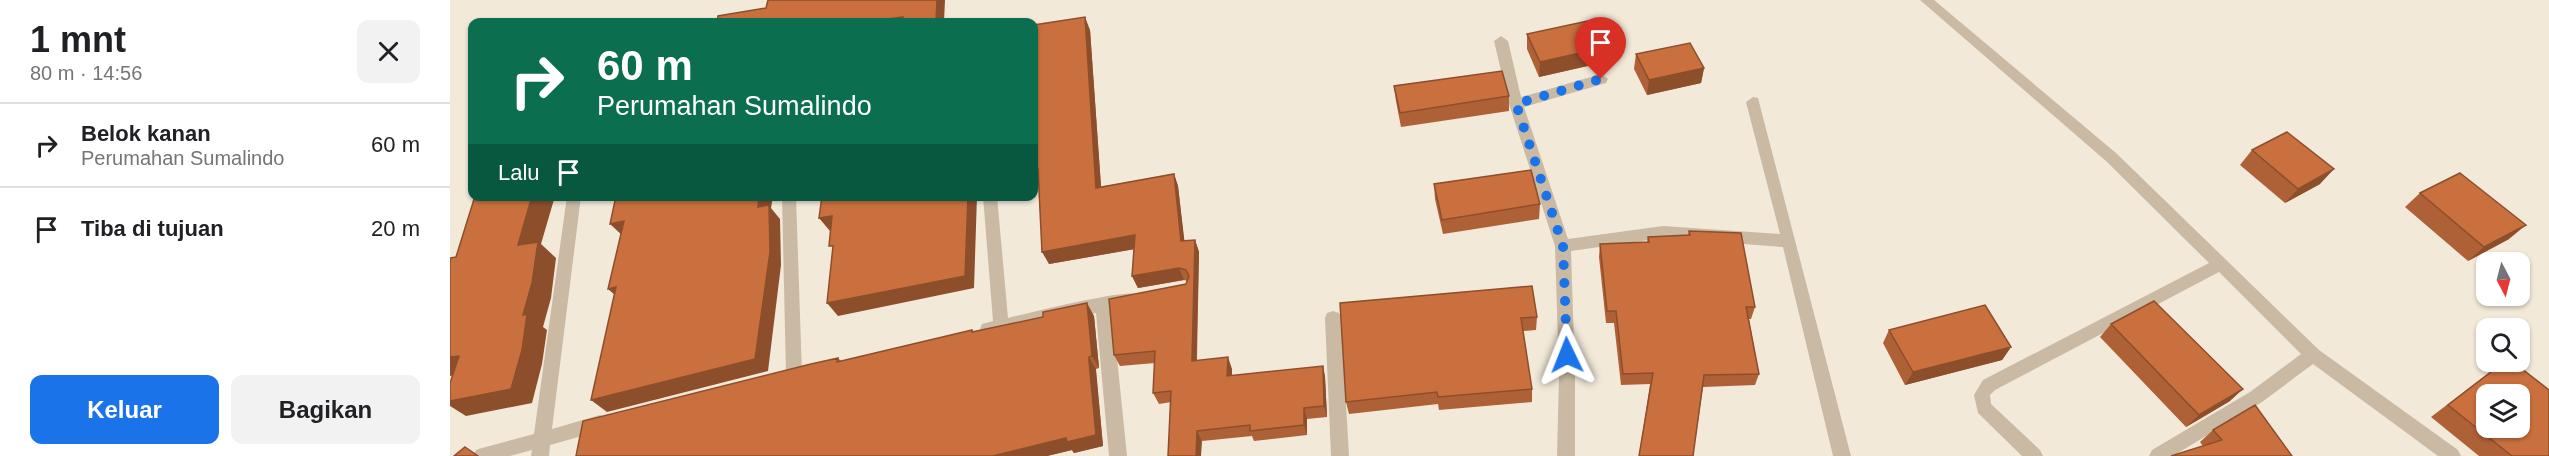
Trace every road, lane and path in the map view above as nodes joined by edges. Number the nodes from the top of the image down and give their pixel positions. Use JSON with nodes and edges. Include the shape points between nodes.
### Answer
{"nodes":[{"id":1,"x":1926,"y":0,"type":"edge"},
{"id":2,"x":1500,"y":41,"type":"dead end"},
{"id":3,"x":1601,"y":79,"type":"dead end"},
{"id":4,"x":1753,"y":102,"type":"dead end"},
{"id":5,"x":1516,"y":104,"type":"junction"},
{"id":6,"x":573,"y":201,"type":"edge"},
{"id":7,"x":789,"y":201,"type":"edge"},
{"id":8,"x":990,"y":201,"type":"edge"},
{"id":9,"x":1789,"y":241,"type":"junction"},
{"id":10,"x":1563,"y":246,"type":"junction"},
{"id":11,"x":2221,"y":264,"type":"junction"},
{"id":12,"x":1150,"y":295,"type":"edge"},
{"id":13,"x":1103,"y":303,"type":"junction"},
{"id":14,"x":1333,"y":318,"type":"dead end"},
{"id":15,"x":1001,"y":326,"type":"junction"},
{"id":16,"x":978,"y":332,"type":"edge"},
{"id":17,"x":2313,"y":356,"type":"junction"},
{"id":18,"x":794,"y":375,"type":"edge"},
{"id":19,"x":612,"y":420,"type":"edge"},
{"id":20,"x":544,"y":437,"type":"junction"},
{"id":21,"x":482,"y":456,"type":"edge"},
{"id":22,"x":540,"y":456,"type":"edge"},
{"id":23,"x":1118,"y":456,"type":"edge"},
{"id":24,"x":1340,"y":456,"type":"edge"},
{"id":25,"x":1566,"y":456,"type":"edge"},
{"id":26,"x":1842,"y":456,"type":"edge"},
{"id":27,"x":2034,"y":456,"type":"edge"},
{"id":28,"x":2158,"y":456,"type":"edge"},
{"id":29,"x":2452,"y":456,"type":"edge"}],
"edges":[{"from":1,"to":11,"type":"street","via":[[2111,157]]},
{"from":2,"to":5,"type":"street"},
{"from":3,"to":5,"type":"street"},
{"from":4,"to":9,"type":"street"},
{"from":5,"to":10,"type":"street"},
{"from":6,"to":20,"type":"street"},
{"from":7,"to":18,"type":"street"},
{"from":8,"to":15,"type":"street"},
{"from":9,"to":10,"type":"street","via":[[1663,232]]},
{"from":9,"to":26,"type":"street"},
{"from":10,"to":25,"type":"street"},
{"from":11,"to":17,"type":"street"},
{"from":11,"to":27,"type":"street","via":[[1982,392],[1984,408]]},
{"from":12,"to":13,"type":"street"},
{"from":13,"to":15,"type":"street"},
{"from":13,"to":23,"type":"street"},
{"from":14,"to":24,"type":"street"},
{"from":15,"to":16,"type":"street"},
{"from":17,"to":28,"type":"street","via":[[2256,397]]},
{"from":17,"to":29,"type":"street"},
{"from":19,"to":20,"type":"street"},
{"from":20,"to":21,"type":"street"},
{"from":20,"to":22,"type":"street"}]}
